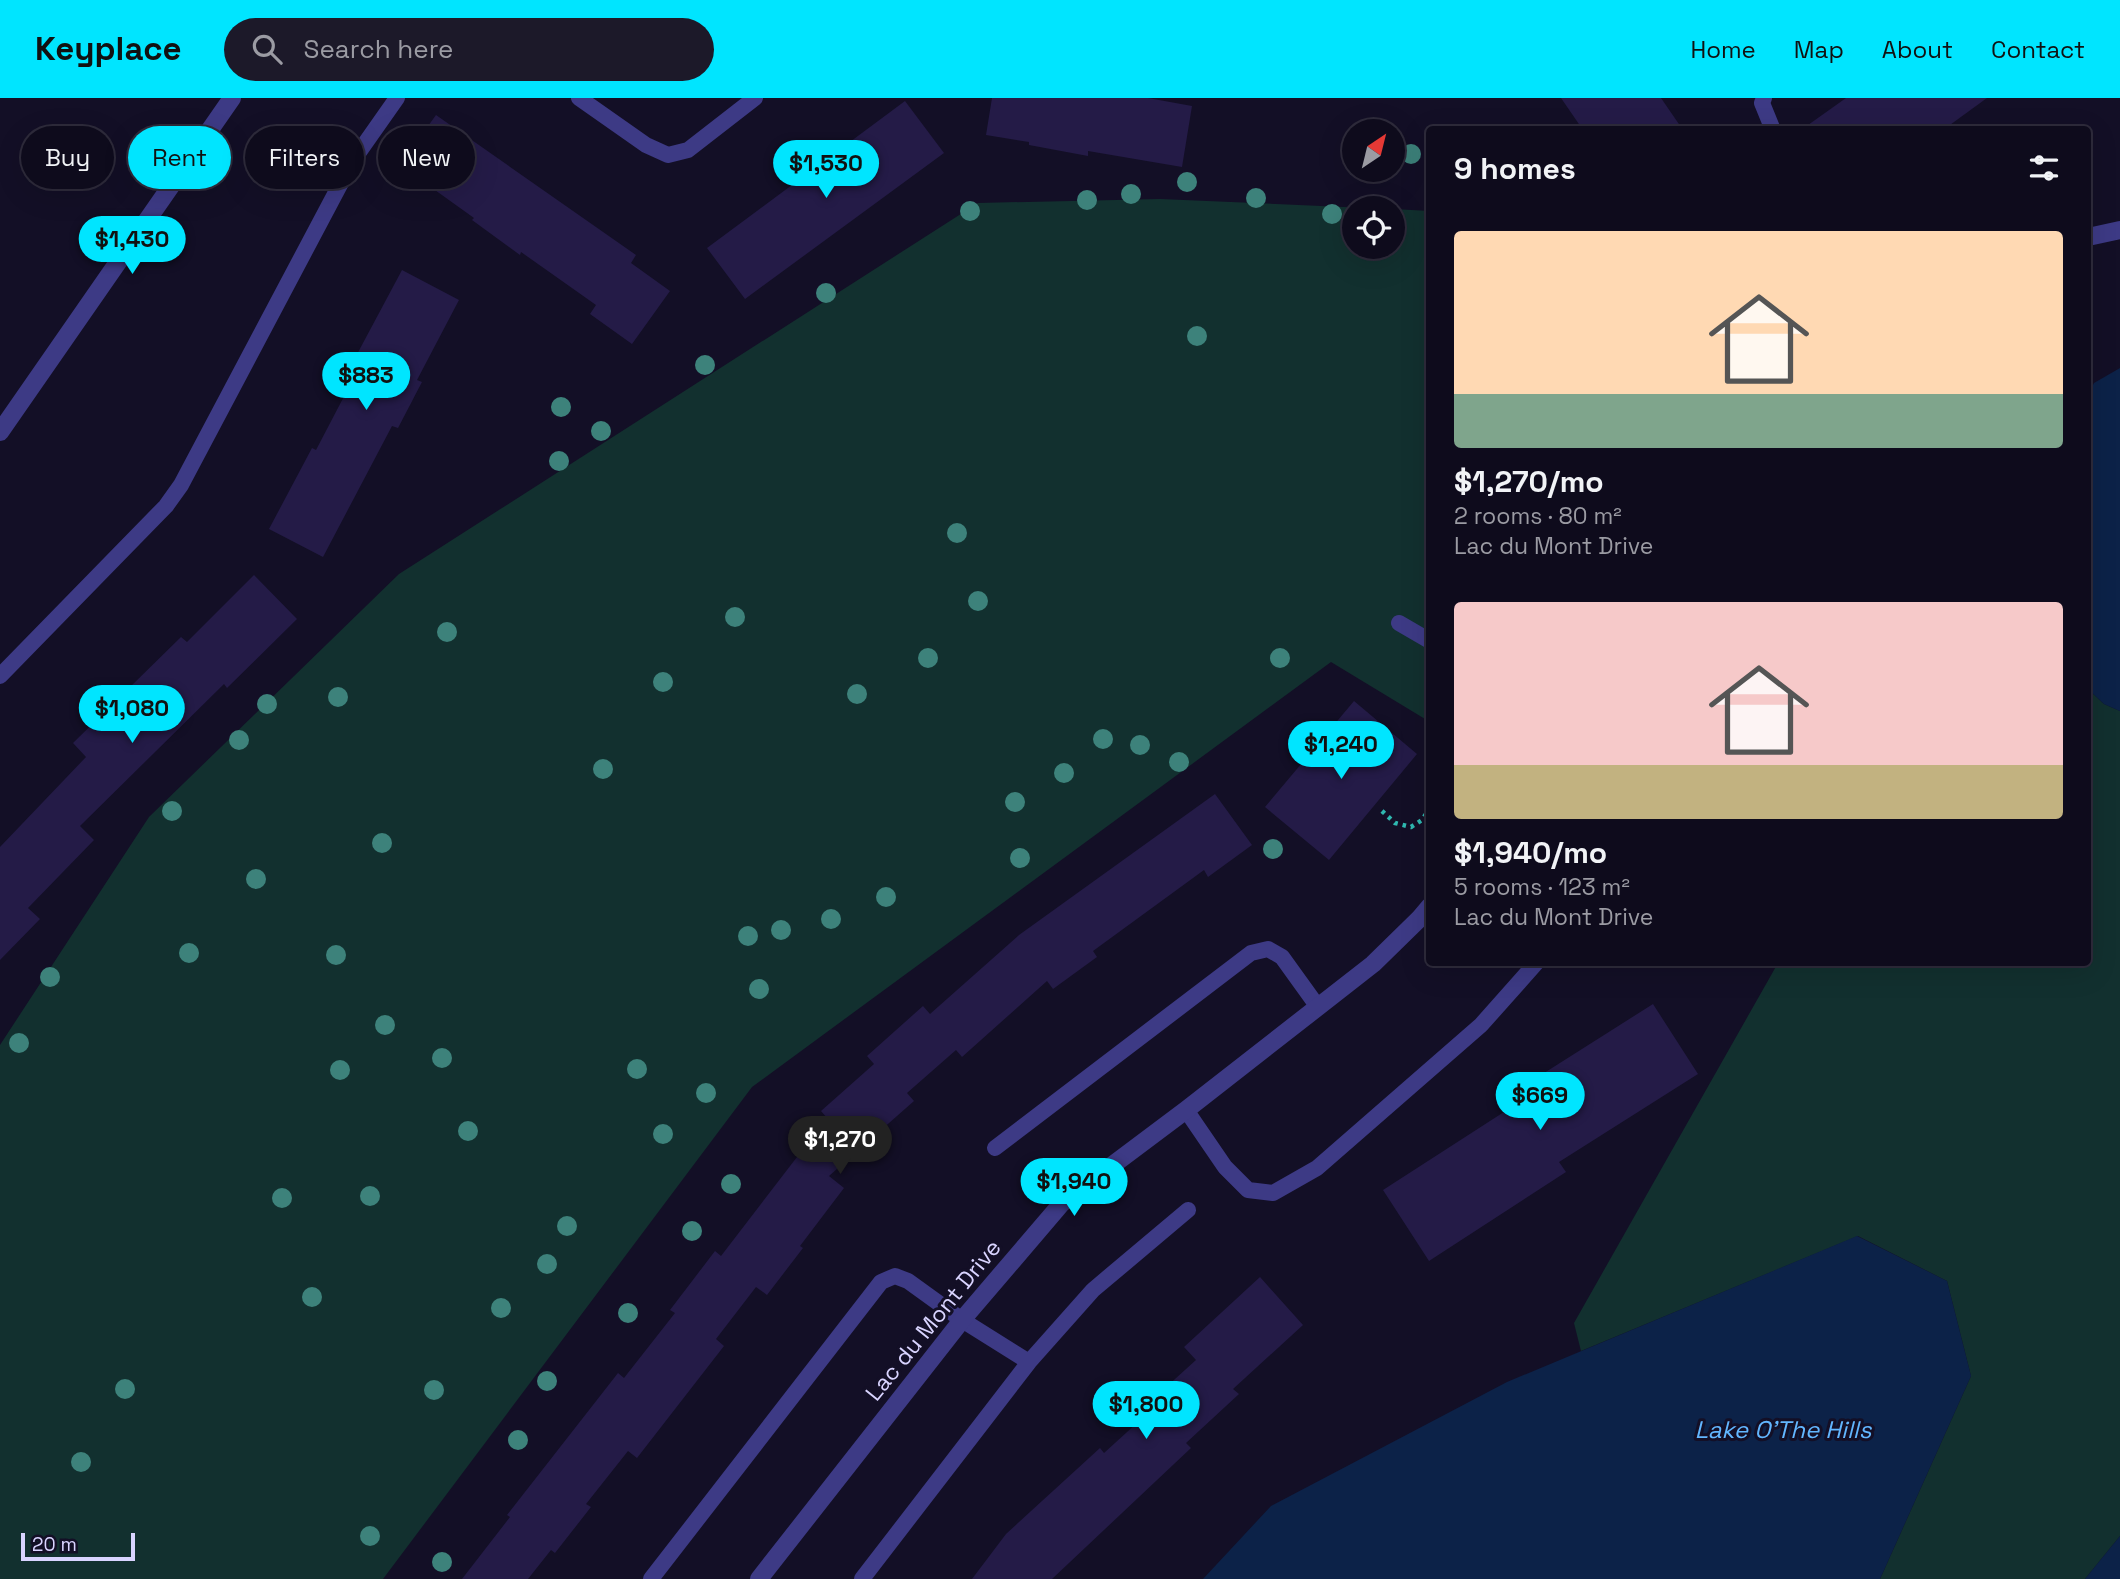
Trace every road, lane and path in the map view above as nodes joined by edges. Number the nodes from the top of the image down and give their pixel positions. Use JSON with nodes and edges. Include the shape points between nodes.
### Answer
{"nodes":[{"id":1,"x":232,"y":98,"type":"edge"},
{"id":2,"x":397,"y":98,"type":"edge"},
{"id":3,"x":579,"y":98,"type":"edge"},
{"id":4,"x":755,"y":98,"type":"edge"},
{"id":5,"x":1764,"y":98,"type":"edge"},
{"id":6,"x":1771,"y":126,"type":"edge"},
{"id":7,"x":2120,"y":230,"type":"edge"},
{"id":8,"x":2091,"y":236,"type":"edge"},
{"id":9,"x":0,"y":432,"type":"edge"},
{"id":10,"x":1399,"y":622,"type":"dead end"},
{"id":11,"x":1426,"y":639,"type":"edge"},
{"id":12,"x":0,"y":677,"type":"edge"},
{"id":13,"x":1382,"y":811,"type":"dead end"},
{"id":14,"x":1426,"y":814,"type":"edge"},
{"id":15,"x":1426,"y":911,"type":"edge"},
{"id":16,"x":1534,"y":966,"type":"edge"},
{"id":17,"x":1318,"y":1007,"type":"junction"},
{"id":18,"x":1186,"y":1110,"type":"junction"},
{"id":19,"x":995,"y":1148,"type":"dead end"},
{"id":20,"x":1188,"y":1210,"type":"dead end"},
{"id":21,"x":962,"y":1320,"type":"junction"},
{"id":22,"x":1029,"y":1362,"type":"junction"},
{"id":23,"x":651,"y":1579,"type":"edge"},
{"id":24,"x":759,"y":1579,"type":"edge"},
{"id":25,"x":862,"y":1579,"type":"edge"}],
"edges":[{"from":1,"to":9,"type":"street"},
{"from":2,"to":12,"type":"lane","via":[[352,162],[181,485]]},
{"from":3,"to":4,"type":"lane","via":[[668,155],[688,150]]},
{"from":5,"to":6,"type":"lane"},
{"from":7,"to":8,"type":"street"},
{"from":10,"to":11,"type":"lane"},
{"from":13,"to":14,"type":"path","via":[[1411,827]]},
{"from":15,"to":17,"type":"street","name":"Lac du Mont Drive","via":[[1373,964]]},
{"from":16,"to":18,"type":"lane","via":[[1482,1025],[1317,1168],[1273,1193],[1248,1190],[1224,1167]]},
{"from":17,"to":18,"type":"street","name":"Lac du Mont Drive"},
{"from":17,"to":19,"type":"lane","via":[[1282,957],[1268,949],[1251,953]]},
{"from":18,"to":21,"type":"street","name":"Lac du Mont Drive","via":[[1062,1203]]},
{"from":20,"to":22,"type":"lane","via":[[1093,1290]]},
{"from":21,"to":22,"type":"lane"},
{"from":21,"to":23,"type":"lane","via":[[908,1281],[895,1276],[881,1282]]},
{"from":21,"to":24,"type":"street","name":"Lac du Mont Drive"},
{"from":22,"to":25,"type":"lane"}]}
